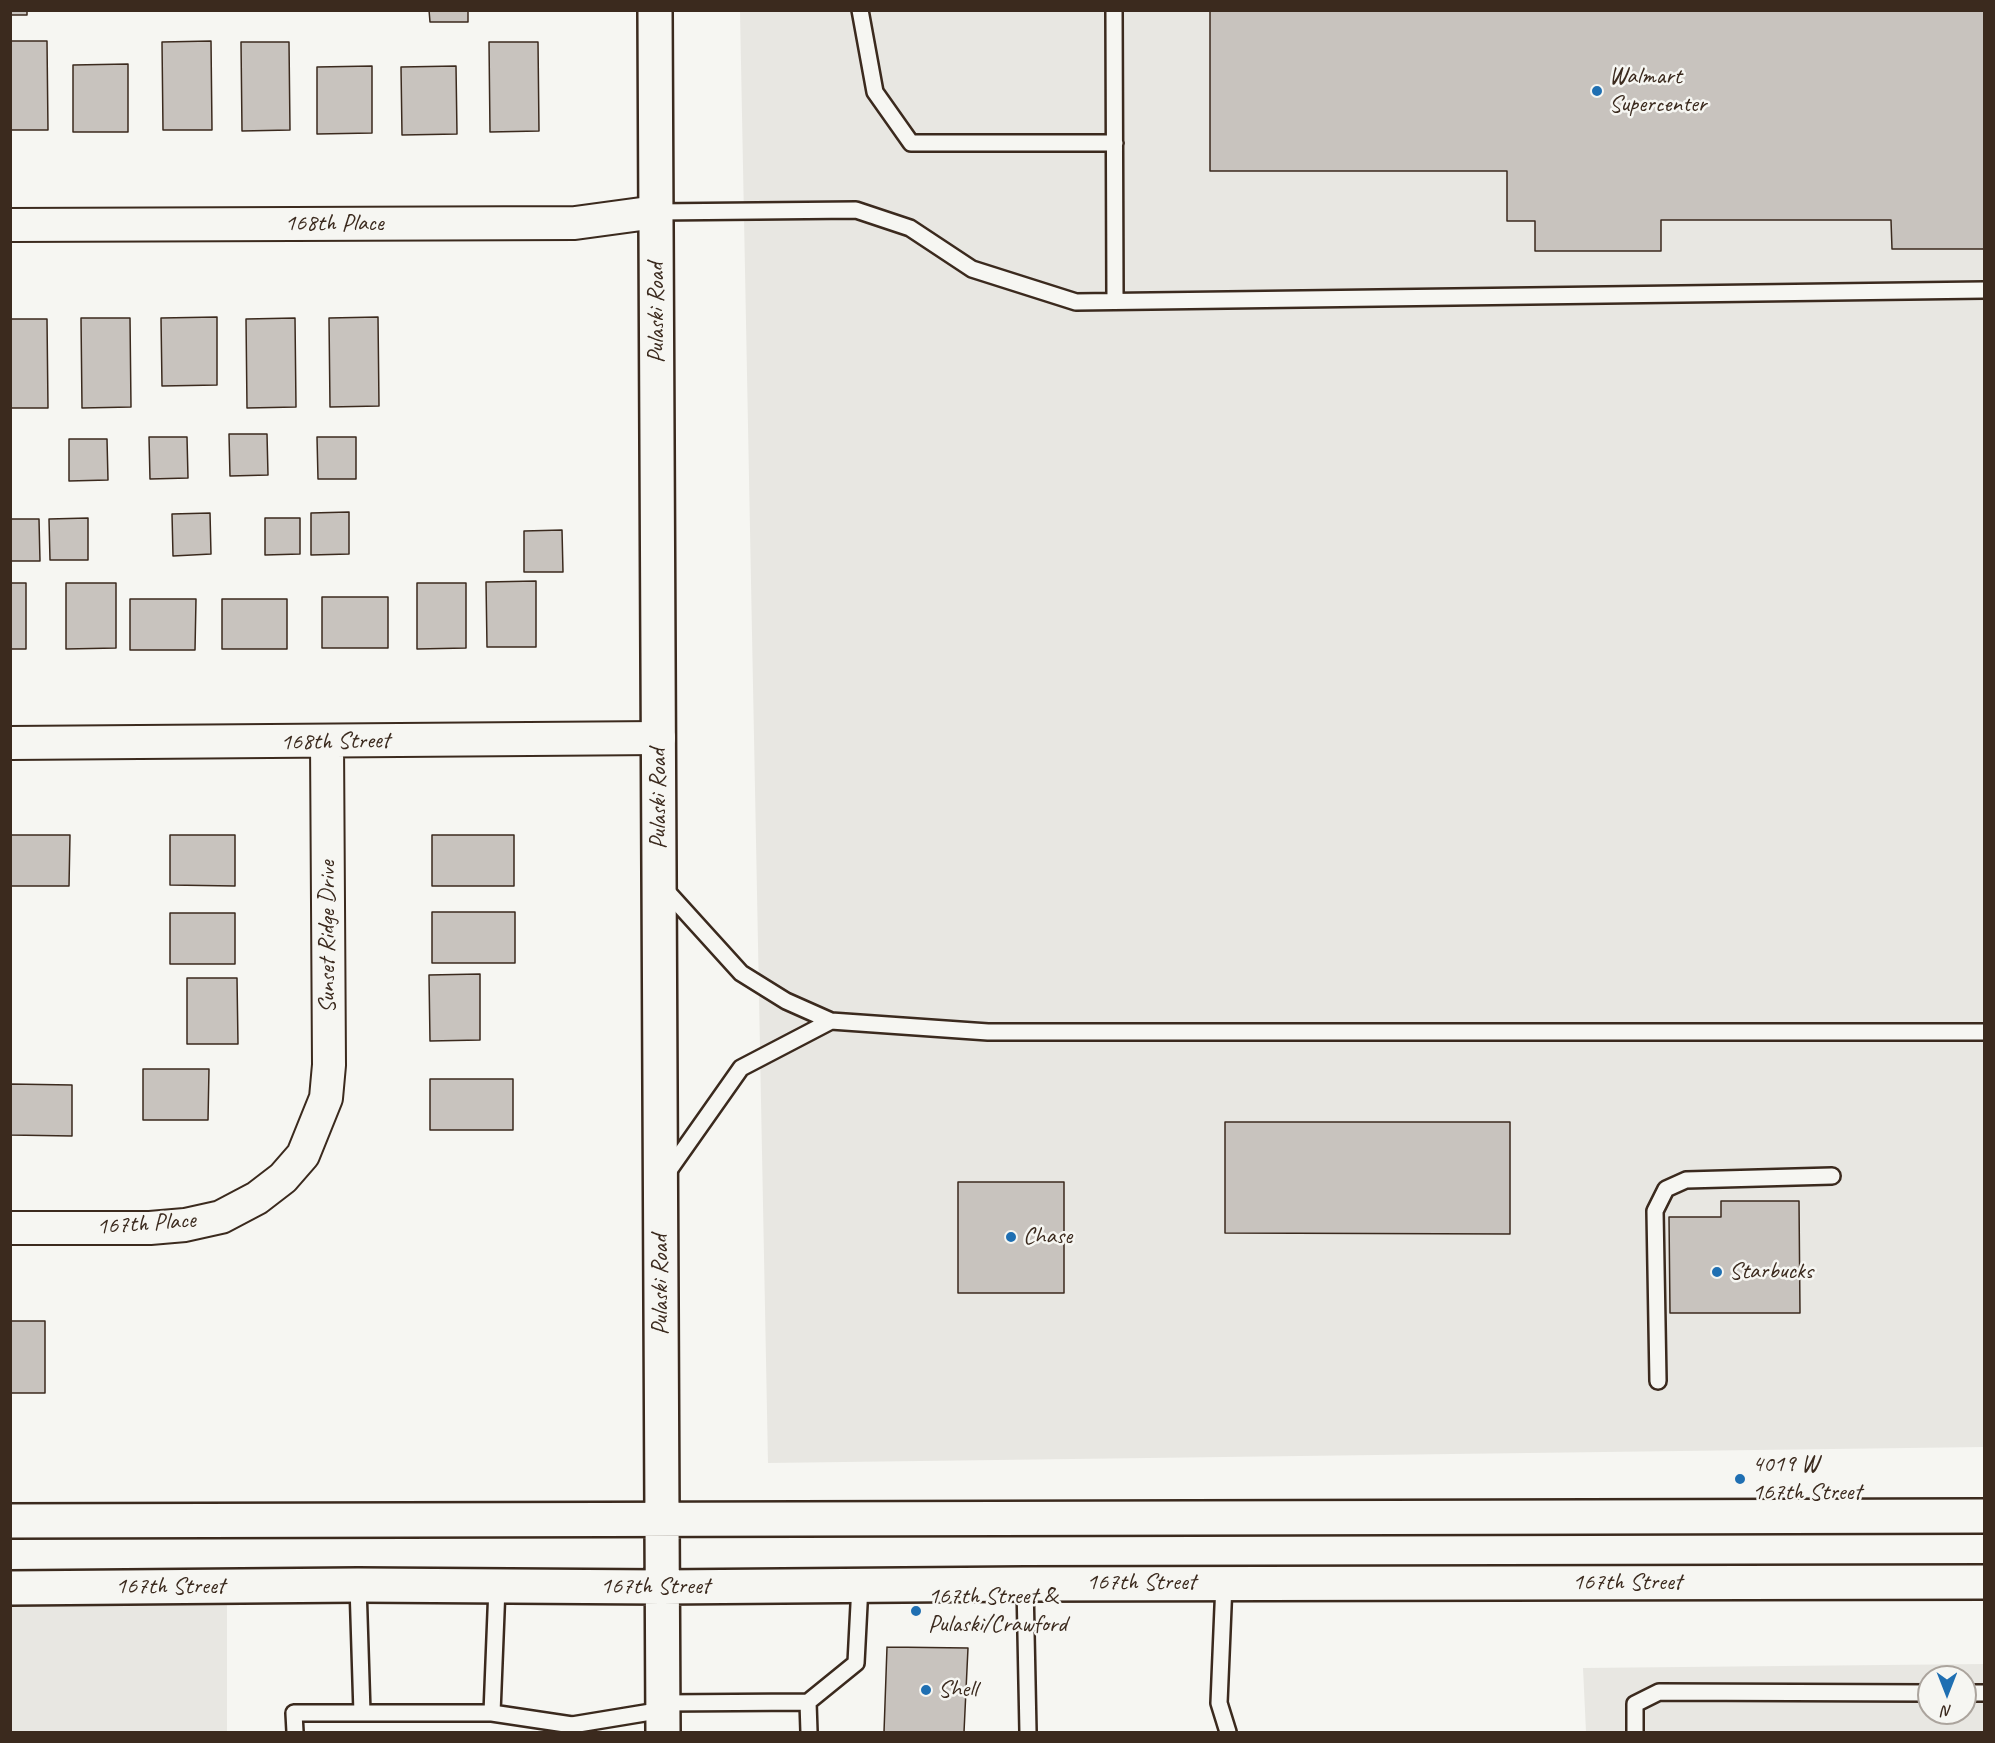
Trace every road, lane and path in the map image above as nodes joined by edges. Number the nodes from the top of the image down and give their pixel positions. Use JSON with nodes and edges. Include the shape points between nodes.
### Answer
{"nodes":[{"id":1,"x":655,"y":10,"type":"edge"},
{"id":2,"x":860,"y":10,"type":"edge"},
{"id":3,"x":1114,"y":10,"type":"edge"},
{"id":4,"x":1115,"y":143,"type":"junction"},
{"id":5,"x":656,"y":212,"type":"junction"},
{"id":6,"x":10,"y":225,"type":"edge"},
{"id":7,"x":1984,"y":291,"type":"edge"},
{"id":8,"x":1115,"y":301,"type":"junction"},
{"id":9,"x":658,"y":738,"type":"junction"},
{"id":10,"x":327,"y":742,"type":"junction"},
{"id":11,"x":10,"y":743,"type":"edge"},
{"id":12,"x":659,"y":882,"type":"junction"},
{"id":13,"x":831,"y":1021,"type":"junction"},
{"id":14,"x":1984,"y":1032,"type":"edge"},
{"id":15,"x":315,"y":1129,"type":"joint"},
{"id":16,"x":1832,"y":1176,"type":"dead end"},
{"id":17,"x":660,"y":1184,"type":"junction"},
{"id":18,"x":10,"y":1228,"type":"edge"},
{"id":19,"x":1658,"y":1381,"type":"dead end"},
{"id":20,"x":1984,"y":1516,"type":"edge"},
{"id":21,"x":661,"y":1519,"type":"junction"},
{"id":22,"x":10,"y":1521,"type":"edge"},
{"id":23,"x":1984,"y":1582,"type":"edge"},
{"id":24,"x":1224,"y":1583,"type":"junction"},
{"id":25,"x":1025,"y":1584,"type":"junction"},
{"id":26,"x":358,"y":1585,"type":"junction"},
{"id":27,"x":860,"y":1585,"type":"junction"},
{"id":28,"x":497,"y":1587,"type":"junction"},
{"id":29,"x":662,"y":1587,"type":"junction"},
{"id":30,"x":10,"y":1588,"type":"edge"},
{"id":31,"x":1917,"y":1693,"type":"edge"},
{"id":32,"x":808,"y":1702,"type":"junction"},
{"id":33,"x":362,"y":1713,"type":"junction"},
{"id":34,"x":492,"y":1713,"type":"junction"},
{"id":35,"x":662,"y":1715,"type":"edge"},
{"id":36,"x":572,"y":1729,"type":"edge"},
{"id":37,"x":295,"y":1732,"type":"edge"},
{"id":38,"x":809,"y":1732,"type":"edge"},
{"id":39,"x":1028,"y":1732,"type":"edge"},
{"id":40,"x":1228,"y":1732,"type":"edge"},
{"id":41,"x":1635,"y":1732,"type":"edge"}],
"edges":[{"from":1,"to":5,"type":"main road","name":"Pulaski Road"},
{"from":2,"to":4,"type":"lane","via":[[875,92],[911,143]]},
{"from":3,"to":4,"type":"lane"},
{"from":4,"to":8,"type":"lane"},
{"from":5,"to":6,"type":"street","name":"168th Place","via":[[575,223]]},
{"from":5,"to":8,"type":"lane","via":[[856,210],[910,228],[972,269],[1076,302]]},
{"from":5,"to":9,"type":"main road","name":"Pulaski Road"},
{"from":7,"to":8,"type":"lane"},
{"from":9,"to":10,"type":"street","name":"168th Street"},
{"from":9,"to":12,"type":"main road","name":"Pulaski Road"},
{"from":10,"to":11,"type":"street","name":"168th Street"},
{"from":10,"to":15,"type":"street","name":"Sunset Ridge Drive","via":[[329,1065],[326,1098]]},
{"from":12,"to":13,"type":"lane","via":[[741,973],[786,1001]]},
{"from":12,"to":17,"type":"main road","name":"Pulaski Road"},
{"from":13,"to":14,"type":"lane","via":[[988,1032]]},
{"from":13,"to":17,"type":"lane","via":[[741,1068]]},
{"from":15,"to":18,"type":"street","name":"167th Place","via":[[303,1155],[283,1178],[257,1198],[221,1217],[150,1228]]},
{"from":16,"to":19,"type":"lane","via":[[1686,1180],[1666,1188],[1655,1211]]},
{"from":17,"to":21,"type":"main road","name":"Pulaski Road"},
{"from":20,"to":21,"type":"main road"},
{"from":21,"to":22,"type":"main road"},
{"from":21,"to":29,"type":"main road","name":"Pulaski Road"},
{"from":23,"to":24,"type":"main road","name":"167th Street"},
{"from":24,"to":25,"type":"main road","name":"167th Street"},
{"from":24,"to":40,"type":"lane","via":[[1219,1702]]},
{"from":25,"to":27,"type":"main road","name":"167th Street"},
{"from":25,"to":39,"type":"lane"},
{"from":26,"to":28,"type":"main road","name":"167th Street"},
{"from":26,"to":30,"type":"main road","name":"167th Street"},
{"from":26,"to":33,"type":"lane"},
{"from":27,"to":29,"type":"main road","name":"167th Street"},
{"from":27,"to":32,"type":"lane","via":[[856,1663]]},
{"from":28,"to":29,"type":"main road","name":"167th Street"},
{"from":28,"to":34,"type":"lane"},
{"from":29,"to":35,"type":"main road","name":"Pulaski Road"},
{"from":31,"to":41,"type":"lane","via":[[1659,1692],[1635,1704]]},
{"from":32,"to":35,"type":"lane"},
{"from":32,"to":38,"type":"lane"},
{"from":33,"to":34,"type":"lane"},
{"from":33,"to":37,"type":"lane","via":[[294,1713]]},
{"from":34,"to":36,"type":"lane"},
{"from":35,"to":36,"type":"lane"}]}
